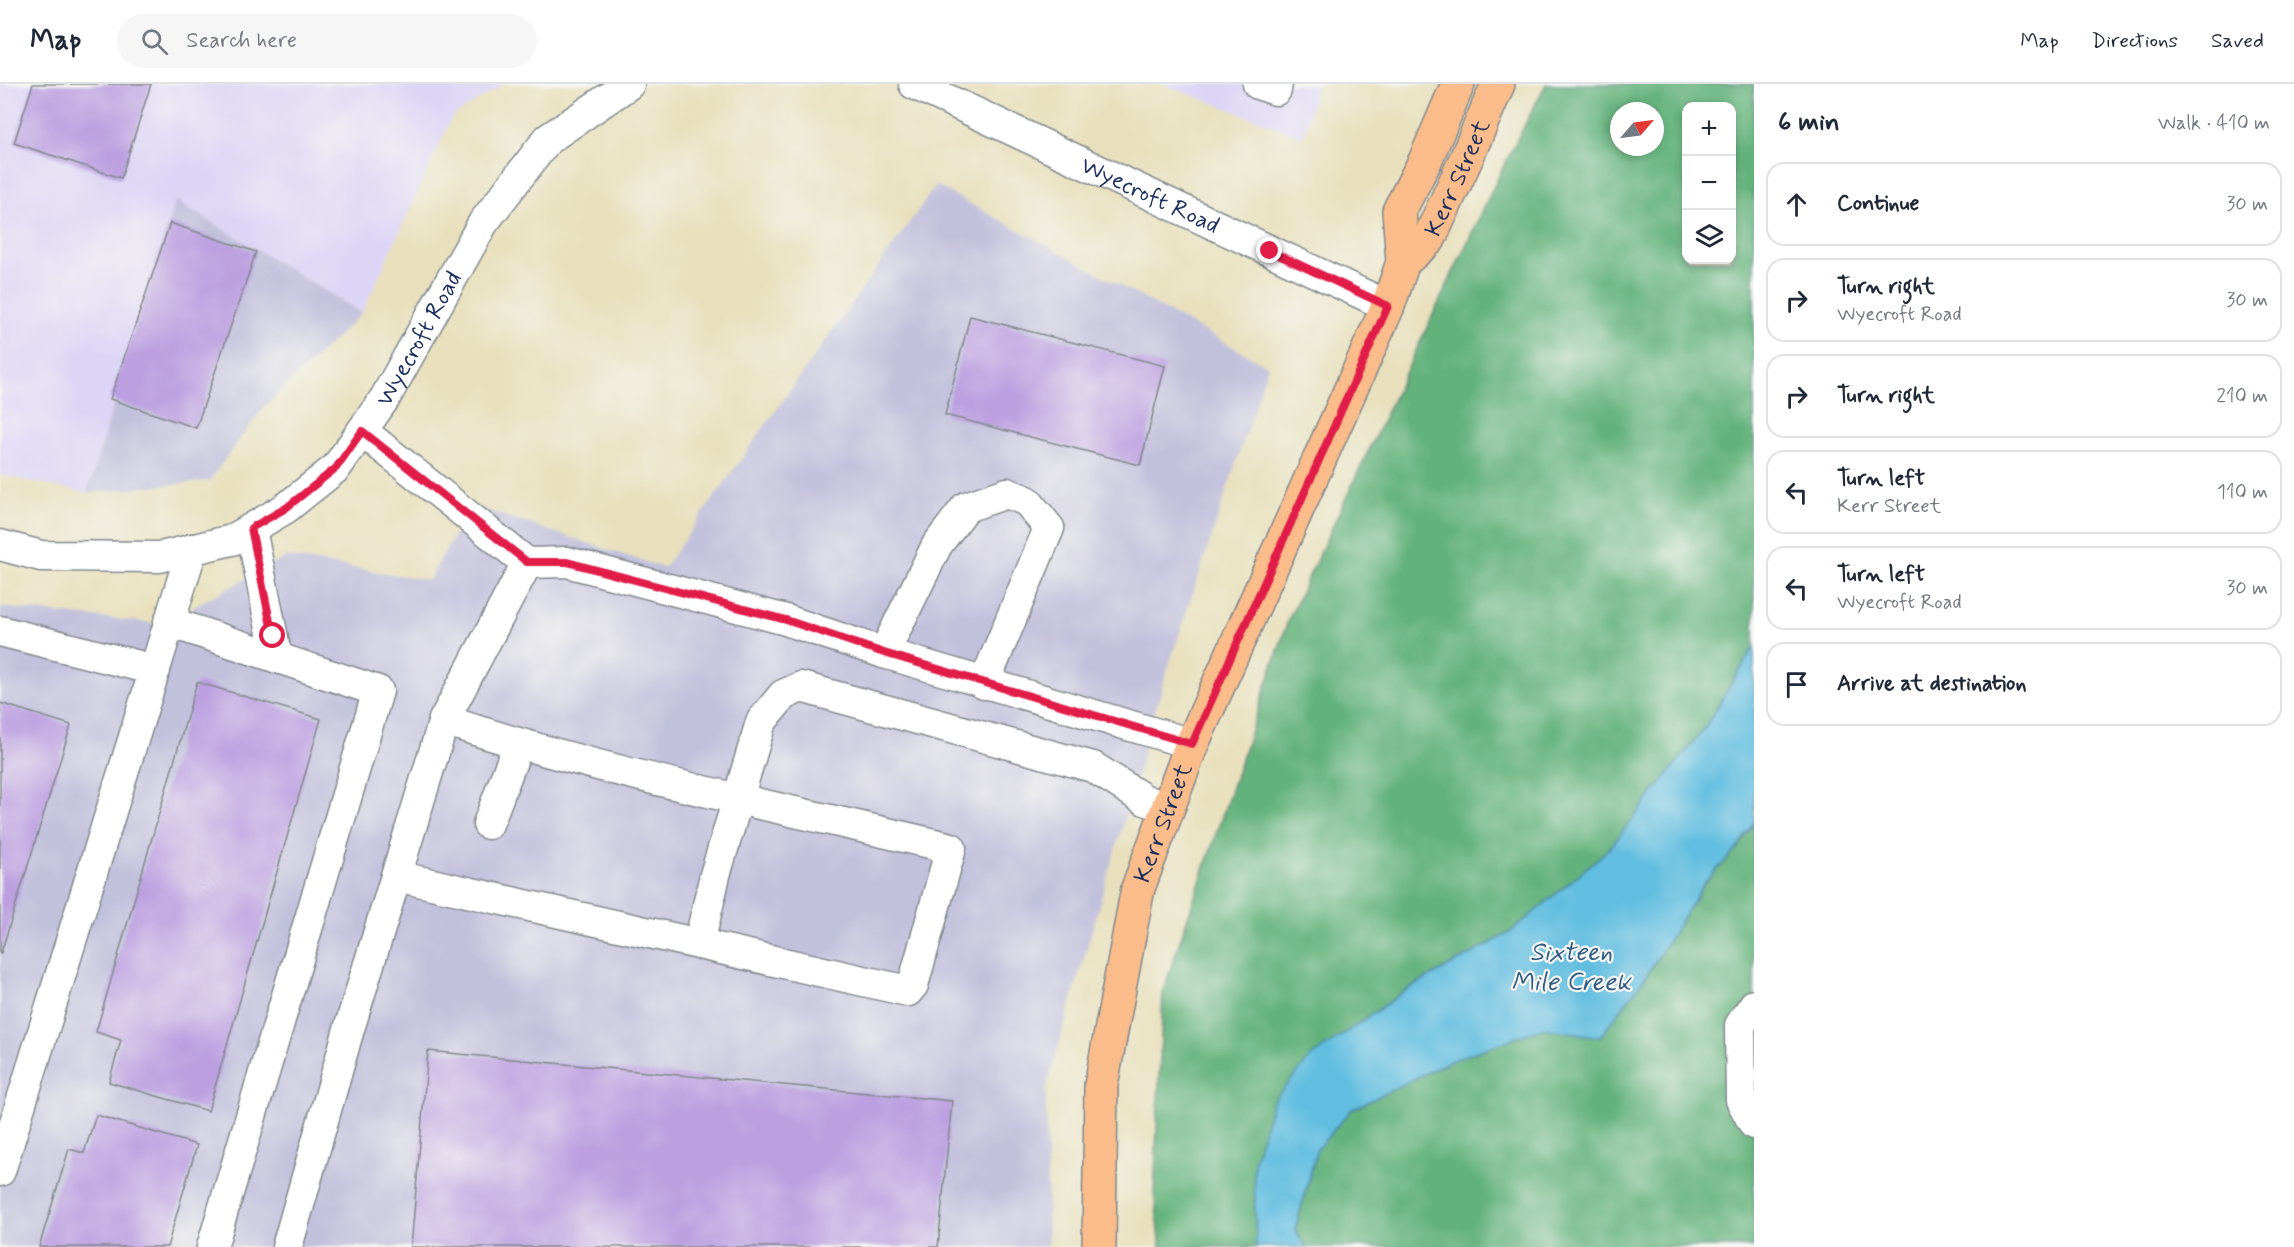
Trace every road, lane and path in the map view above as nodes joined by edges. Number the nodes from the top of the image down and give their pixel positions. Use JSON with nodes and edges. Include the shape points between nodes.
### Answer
{"nodes":[{"id":1,"x":629,"y":84,"type":"edge"},
{"id":2,"x":914,"y":84,"type":"edge"},
{"id":3,"x":1258,"y":84,"type":"edge"},
{"id":4,"x":1277,"y":84,"type":"edge"},
{"id":5,"x":1458,"y":84,"type":"edge"},
{"id":6,"x":1498,"y":84,"type":"edge"},
{"id":7,"x":1403,"y":262,"type":"junction"},
{"id":8,"x":1388,"y":306,"type":"junction"},
{"id":9,"x":362,"y":431,"type":"junction"},
{"id":10,"x":251,"y":528,"type":"junction"},
{"id":11,"x":0,"y":546,"type":"edge"},
{"id":12,"x":192,"y":549,"type":"junction"},
{"id":13,"x":527,"y":562,"type":"junction"},
{"id":14,"x":169,"y":622,"type":"junction"},
{"id":15,"x":0,"y":631,"type":"edge"},
{"id":16,"x":884,"y":653,"type":"junction"},
{"id":17,"x":277,"y":658,"type":"junction"},
{"id":18,"x":155,"y":670,"type":"junction"},
{"id":19,"x":984,"y":684,"type":"junction"},
{"id":20,"x":444,"y":720,"type":"junction"},
{"id":21,"x":1192,"y":744,"type":"junction"},
{"id":22,"x":518,"y":745,"type":"junction"},
{"id":23,"x":738,"y":799,"type":"junction"},
{"id":24,"x":1168,"y":808,"type":"junction"},
{"id":25,"x":488,"y":824,"type":"dead end"},
{"id":26,"x":396,"y":876,"type":"junction"},
{"id":27,"x":699,"y":944,"type":"junction"},
{"id":28,"x":1754,"y":1005,"type":"edge"},
{"id":29,"x":1754,"y":1124,"type":"edge"},
{"id":30,"x":0,"y":1170,"type":"edge"},
{"id":31,"x":212,"y":1247,"type":"edge"},
{"id":32,"x":287,"y":1247,"type":"edge"},
{"id":33,"x":1099,"y":1247,"type":"edge"}],
"edges":[{"from":1,"to":9,"type":"street","name":"Wyecroft Road","via":[[548,139],[483,223],[385,398]]},
{"from":2,"to":8,"type":"street","name":"Wyecroft Road"},
{"from":3,"to":4,"type":"street","via":[[1276,90]]},
{"from":5,"to":7,"type":"main road","name":"Kerr Street","via":[[1399,212]]},
{"from":6,"to":7,"type":"main road","name":"Kerr Street","via":[[1428,239]]},
{"from":7,"to":8,"type":"main road","name":"Kerr Street"},
{"from":8,"to":21,"type":"main road","name":"Kerr Street"},
{"from":9,"to":10,"type":"street","name":"Wyecroft Road","via":[[336,468],[286,508]]},
{"from":9,"to":13,"type":"street"},
{"from":10,"to":12,"type":"street","name":"Wyecroft Road","via":[[232,540]]},
{"from":10,"to":17,"type":"street"},
{"from":11,"to":12,"type":"street","name":"Wyecroft Road","via":[[41,556],[159,557]]},
{"from":12,"to":14,"type":"street"},
{"from":13,"to":16,"type":"street","via":[[567,562],[786,620]]},
{"from":13,"to":20,"type":"street"},
{"from":14,"to":17,"type":"street"},
{"from":14,"to":18,"type":"street"},
{"from":15,"to":18,"type":"street"},
{"from":16,"to":19,"type":"street"},
{"from":16,"to":19,"type":"street","via":[[937,545],[966,507],[1007,493],[1027,501],[1049,528]]},
{"from":17,"to":31,"type":"street","via":[[378,691]]},
{"from":18,"to":30,"type":"street"},
{"from":19,"to":21,"type":"street"},
{"from":20,"to":22,"type":"street"},
{"from":20,"to":26,"type":"street"},
{"from":21,"to":24,"type":"main road","name":"Kerr Street"},
{"from":22,"to":23,"type":"street"},
{"from":22,"to":25,"type":"street"},
{"from":23,"to":24,"type":"street","via":[[760,722],[783,695],[801,687],[1093,767],[1145,800]]},
{"from":23,"to":27,"type":"street"},
{"from":23,"to":27,"type":"street","via":[[951,848],[913,985],[908,991]]},
{"from":24,"to":33,"type":"main road","name":"Kerr Street","via":[[1138,888],[1101,1085]]},
{"from":26,"to":27,"type":"street"},
{"from":26,"to":32,"type":"street"},
{"from":28,"to":29,"type":"street","via":[[1740,1025],[1741,1100]]}]}
